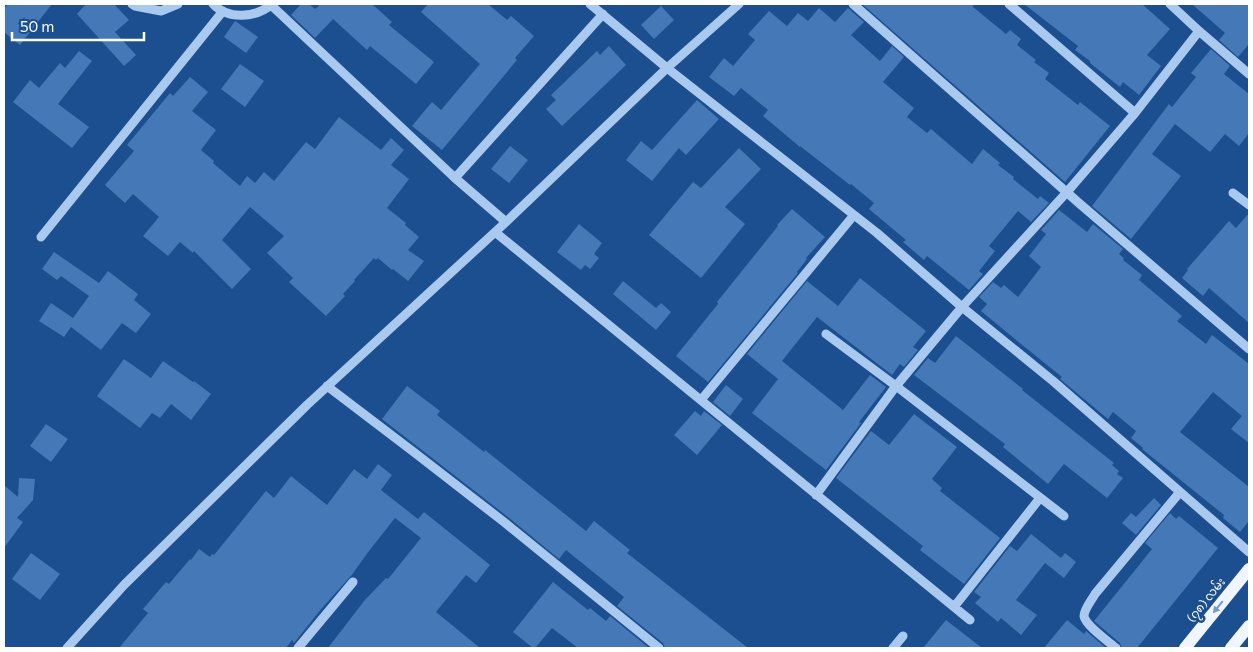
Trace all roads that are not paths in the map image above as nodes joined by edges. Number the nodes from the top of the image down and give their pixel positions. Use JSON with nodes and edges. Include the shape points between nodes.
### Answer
{"nodes":[{"id":1,"x":132,"y":4,"type":"edge"},
{"id":2,"x":178,"y":4,"type":"edge"},
{"id":3,"x":213,"y":4,"type":"edge"},
{"id":4,"x":271,"y":4,"type":"edge"},
{"id":5,"x":590,"y":4,"type":"edge"},
{"id":6,"x":738,"y":4,"type":"edge"},
{"id":7,"x":853,"y":4,"type":"edge"},
{"id":8,"x":1009,"y":4,"type":"edge"},
{"id":9,"x":1170,"y":4,"type":"edge"},
{"id":10,"x":223,"y":10,"type":"junction"},
{"id":11,"x":602,"y":14,"type":"junction"},
{"id":12,"x":1199,"y":31,"type":"junction"},
{"id":13,"x":667,"y":68,"type":"junction"},
{"id":14,"x":1249,"y":74,"type":"edge"},
{"id":15,"x":1135,"y":113,"type":"junction"},
{"id":16,"x":455,"y":178,"type":"junction"},
{"id":17,"x":1067,"y":192,"type":"junction"},
{"id":18,"x":1233,"y":193,"type":"dead end"},
{"id":19,"x":1249,"y":205,"type":"edge"},
{"id":20,"x":854,"y":215,"type":"junction"},
{"id":21,"x":506,"y":222,"type":"junction"},
{"id":22,"x":495,"y":232,"type":"junction"},
{"id":23,"x":41,"y":237,"type":"dead end"},
{"id":24,"x":962,"y":307,"type":"junction"},
{"id":25,"x":826,"y":334,"type":"dead end"},
{"id":26,"x":1249,"y":349,"type":"edge"},
{"id":27,"x":327,"y":386,"type":"junction"},
{"id":28,"x":896,"y":386,"type":"junction"},
{"id":29,"x":701,"y":400,"type":"junction"},
{"id":30,"x":1180,"y":492,"type":"junction"},
{"id":31,"x":816,"y":495,"type":"junction"},
{"id":32,"x":1040,"y":498,"type":"junction"},
{"id":33,"x":1064,"y":516,"type":"dead end"},
{"id":34,"x":1249,"y":552,"type":"edge"},
{"id":35,"x":1249,"y":569,"type":"edge"},
{"id":36,"x":353,"y":582,"type":"dead end"},
{"id":37,"x":954,"y":606,"type":"junction"},
{"id":38,"x":970,"y":620,"type":"dead end"},
{"id":39,"x":1249,"y":626,"type":"edge"},
{"id":40,"x":903,"y":636,"type":"dead end"},
{"id":41,"x":67,"y":648,"type":"edge"},
{"id":42,"x":298,"y":648,"type":"edge"},
{"id":43,"x":659,"y":648,"type":"edge"},
{"id":44,"x":893,"y":648,"type":"edge"},
{"id":45,"x":1116,"y":648,"type":"edge"},
{"id":46,"x":1184,"y":648,"type":"edge"},
{"id":47,"x":1231,"y":648,"type":"edge"}],
"edges":[{"from":1,"to":2,"type":"street","via":[[161,11]]},
{"from":3,"to":10,"type":"street"},
{"from":4,"to":10,"type":"street","via":[[249,16]]},
{"from":4,"to":16,"type":"street"},
{"from":5,"to":11,"type":"street"},
{"from":6,"to":13,"type":"street"},
{"from":7,"to":17,"type":"street"},
{"from":8,"to":15,"type":"street"},
{"from":9,"to":12,"type":"street"},
{"from":10,"to":23,"type":"street"},
{"from":11,"to":13,"type":"street"},
{"from":11,"to":16,"type":"street"},
{"from":12,"to":14,"type":"street"},
{"from":12,"to":15,"type":"street"},
{"from":13,"to":20,"type":"street"},
{"from":13,"to":21,"type":"street"},
{"from":15,"to":17,"type":"street"},
{"from":16,"to":21,"type":"street"},
{"from":17,"to":24,"type":"street"},
{"from":17,"to":26,"type":"street"},
{"from":18,"to":19,"type":"street"},
{"from":20,"to":24,"type":"street"},
{"from":20,"to":29,"type":"street"},
{"from":21,"to":22,"type":"street"},
{"from":22,"to":27,"type":"street"},
{"from":22,"to":29,"type":"street"},
{"from":24,"to":28,"type":"street"},
{"from":24,"to":30,"type":"street"},
{"from":25,"to":28,"type":"street"},
{"from":27,"to":41,"type":"street","via":[[124,586]]},
{"from":27,"to":43,"type":"street","via":[[504,522]]},
{"from":28,"to":31,"type":"street"},
{"from":28,"to":32,"type":"street"},
{"from":29,"to":31,"type":"street"},
{"from":30,"to":34,"type":"street"},
{"from":30,"to":45,"type":"street","via":[[1095,594],[1086,610],[1085,620]]},
{"from":31,"to":37,"type":"street"},
{"from":32,"to":33,"type":"street"},
{"from":32,"to":37,"type":"street"},
{"from":35,"to":46,"type":"main road","name":"(၇၈) လမ်း","one_way":true},
{"from":36,"to":42,"type":"street"},
{"from":37,"to":38,"type":"street"},
{"from":39,"to":47,"type":"main road"},
{"from":40,"to":44,"type":"street"}]}
